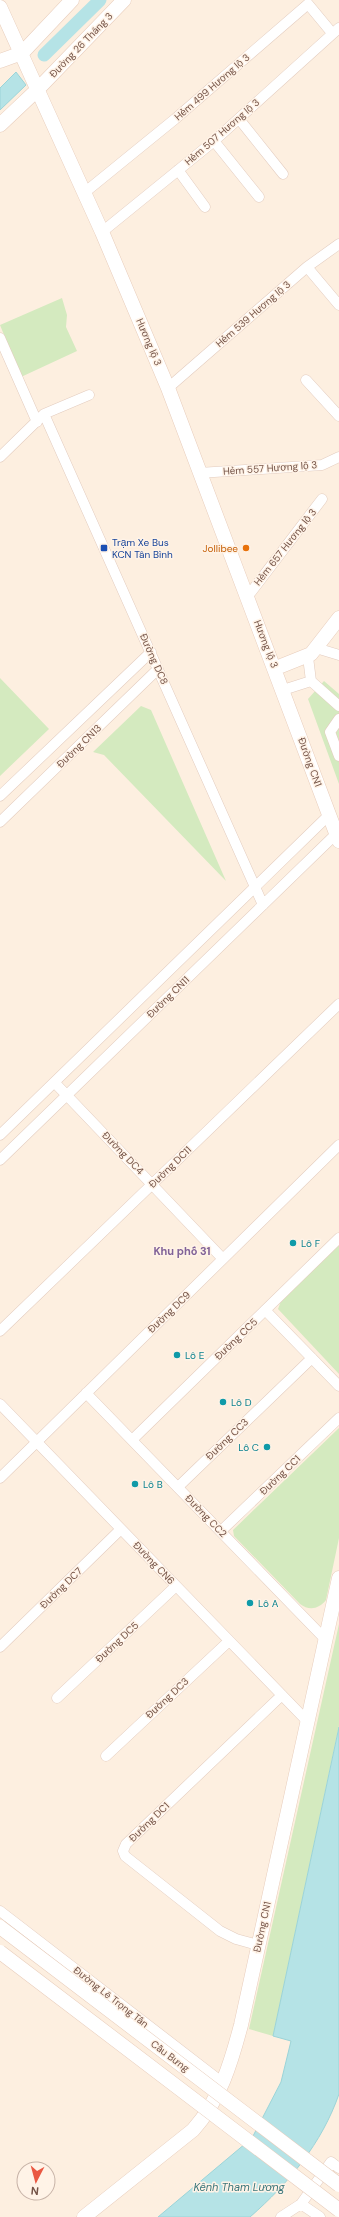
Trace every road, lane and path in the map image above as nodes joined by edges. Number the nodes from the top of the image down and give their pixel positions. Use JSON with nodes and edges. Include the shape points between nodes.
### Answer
{"nodes":[{"id":1,"x":72,"y":0,"type":"edge"},
{"id":2,"x":124,"y":0,"type":"edge"},
{"id":3,"x":1,"y":16,"type":"edge"},
{"id":4,"x":336,"y":31,"type":"edge"},
{"id":5,"x":24,"y":57,"type":"junction"},
{"id":6,"x":0,"y":60,"type":"edge"},
{"id":7,"x":36,"y":83,"type":"junction"},
{"id":8,"x":239,"y":118,"type":"junction"},
{"id":9,"x":0,"y":125,"type":"edge"},
{"id":10,"x":214,"y":141,"type":"junction"},
{"id":11,"x":178,"y":170,"type":"junction"},
{"id":12,"x":283,"y":174,"type":"dead end"},
{"id":13,"x":84,"y":193,"type":"junction"},
{"id":14,"x":259,"y":197,"type":"dead end"},
{"id":15,"x":205,"y":207,"type":"dead end"},
{"id":16,"x":102,"y":232,"type":"junction"},
{"id":17,"x":339,"y":244,"type":"edge"},
{"id":18,"x":307,"y":267,"type":"junction"},
{"id":19,"x":339,"y":304,"type":"edge"},
{"id":20,"x":0,"y":338,"type":"edge"},
{"id":21,"x":306,"y":380,"type":"dead end"},
{"id":22,"x":168,"y":388,"type":"junction"},
{"id":23,"x":89,"y":395,"type":"dead end"},
{"id":24,"x":44,"y":414,"type":"junction"},
{"id":25,"x":339,"y":416,"type":"edge"},
{"id":26,"x":37,"y":422,"type":"junction"},
{"id":27,"x":0,"y":457,"type":"edge"},
{"id":28,"x":339,"y":457,"type":"edge"},
{"id":29,"x":199,"y":473,"type":"junction"},
{"id":30,"x":322,"y":499,"type":"dead end"},
{"id":31,"x":248,"y":596,"type":"junction"},
{"id":32,"x":339,"y":618,"type":"edge"},
{"id":33,"x":151,"y":652,"type":"junction"},
{"id":34,"x":312,"y":652,"type":"junction"},
{"id":35,"x":339,"y":655,"type":"edge"},
{"id":36,"x":276,"y":668,"type":"junction"},
{"id":37,"x":158,"y":669,"type":"junction"},
{"id":38,"x":311,"y":681,"type":"junction"},
{"id":39,"x":282,"y":687,"type":"junction"},
{"id":40,"x":339,"y":706,"type":"edge"},
{"id":41,"x":339,"y":719,"type":"edge"},
{"id":42,"x":339,"y":756,"type":"edge"},
{"id":43,"x":0,"y":796,"type":"edge"},
{"id":44,"x":329,"y":815,"type":"junction"},
{"id":45,"x":0,"y":822,"type":"edge"},
{"id":46,"x":338,"y":838,"type":"edge"},
{"id":47,"x":256,"y":887,"type":"junction"},
{"id":48,"x":263,"y":905,"type":"junction"},
{"id":49,"x":339,"y":1004,"type":"edge"},
{"id":50,"x":55,"y":1083,"type":"junction"},
{"id":51,"x":67,"y":1095,"type":"junction"},
{"id":52,"x":0,"y":1135,"type":"edge"},
{"id":53,"x":339,"y":1146,"type":"edge"},
{"id":54,"x":0,"y":1160,"type":"edge"},
{"id":55,"x":152,"y":1184,"type":"junction"},
{"id":56,"x":339,"y":1238,"type":"edge"},
{"id":57,"x":223,"y":1259,"type":"junction"},
{"id":58,"x":265,"y":1310,"type":"junction"},
{"id":59,"x":0,"y":1331,"type":"edge"},
{"id":60,"x":312,"y":1358,"type":"junction"},
{"id":61,"x":339,"y":1386,"type":"edge"},
{"id":62,"x":86,"y":1393,"type":"junction"},
{"id":63,"x":0,"y":1404,"type":"edge"},
{"id":64,"x":339,"y":1418,"type":"edge"},
{"id":65,"x":132,"y":1440,"type":"junction"},
{"id":66,"x":36,"y":1442,"type":"junction"},
{"id":67,"x":0,"y":1478,"type":"edge"},
{"id":68,"x":178,"y":1487,"type":"junction"},
{"id":69,"x":121,"y":1529,"type":"junction"},
{"id":70,"x":221,"y":1531,"type":"junction"},
{"id":71,"x":339,"y":1578,"type":"edge"},
{"id":72,"x":176,"y":1586,"type":"junction"},
{"id":73,"x":326,"y":1640,"type":"junction"},
{"id":74,"x":229,"y":1641,"type":"junction"},
{"id":75,"x":0,"y":1646,"type":"edge"},
{"id":76,"x":282,"y":1695,"type":"junction"},
{"id":77,"x":57,"y":1698,"type":"dead end"},
{"id":78,"x":308,"y":1722,"type":"junction"},
{"id":79,"x":106,"y":1756,"type":"dead end"},
{"id":80,"x":0,"y":1911,"type":"edge"},
{"id":81,"x":0,"y":1927,"type":"edge"},
{"id":82,"x":258,"y":1945,"type":"junction"},
{"id":83,"x":0,"y":1952,"type":"edge"},
{"id":84,"x":223,"y":2083,"type":"junction"},
{"id":85,"x":335,"y":2165,"type":"edge"},
{"id":86,"x":339,"y":2185,"type":"edge"},
{"id":87,"x":301,"y":2204,"type":"junction"},
{"id":88,"x":339,"y":2210,"type":"edge"},
{"id":89,"x":84,"y":2217,"type":"edge"},
{"id":90,"x":281,"y":2217,"type":"edge"},
{"id":91,"x":320,"y":2217,"type":"edge"}],
"edges":[{"from":1,"to":5,"type":"street"},
{"from":2,"to":7,"type":"street","name":"Đường 26 Tháng 3"},
{"from":3,"to":5,"type":"street","name":"Hương lộ 3"},
{"from":4,"to":8,"type":"street","name":"Hẻm 507 Hương lộ 3"},
{"from":4,"to":13,"type":"street","name":"Hẻm 499 Hương lộ 3","via":[[308,4],[175,119]]},
{"from":5,"to":6,"type":"street"},
{"from":5,"to":7,"type":"street","name":"Hương lộ 3"},
{"from":7,"to":9,"type":"street","name":"Đường 26 Tháng 3"},
{"from":7,"to":13,"type":"street","name":"Hương lộ 3"},
{"from":8,"to":10,"type":"street","name":"Hẻm 507 Hương lộ 3"},
{"from":8,"to":12,"type":"street"},
{"from":10,"to":11,"type":"street","name":"Hẻm 507 Hương lộ 3"},
{"from":10,"to":14,"type":"street"},
{"from":11,"to":15,"type":"street"},
{"from":11,"to":16,"type":"street","name":"Hẻm 507 Hương lộ 3"},
{"from":13,"to":16,"type":"street","name":"Hương lộ 3"},
{"from":16,"to":22,"type":"street","name":"Hương lộ 3"},
{"from":17,"to":18,"type":"street","name":"Hẻm 539 Hương lộ 3"},
{"from":18,"to":19,"type":"street"},
{"from":18,"to":22,"type":"street","name":"Hẻm 539 Hương lộ 3"},
{"from":20,"to":26,"type":"street"},
{"from":21,"to":25,"type":"street"},
{"from":22,"to":29,"type":"street","name":"Hương lộ 3"},
{"from":23,"to":24,"type":"street"},
{"from":24,"to":26,"type":"street"},
{"from":24,"to":33,"type":"street","name":"Đường DC8"},
{"from":26,"to":27,"type":"street"},
{"from":28,"to":29,"type":"street","name":"Hẻm 557 Hương lộ 3","via":[[322,465]]},
{"from":29,"to":31,"type":"street","name":"Hương lộ 3"},
{"from":30,"to":31,"type":"street","name":"Hẻm 657 Hương lộ 3"},
{"from":31,"to":36,"type":"street","name":"Hương lộ 3"},
{"from":32,"to":34,"type":"street"},
{"from":33,"to":37,"type":"street","name":"Đường DC8"},
{"from":33,"to":43,"type":"street","name":"Đường CN13"},
{"from":34,"to":35,"type":"street"},
{"from":34,"to":36,"type":"street"},
{"from":34,"to":38,"type":"street"},
{"from":36,"to":39,"type":"street","name":"Hương lộ 3"},
{"from":37,"to":45,"type":"street","name":"Đường CN13"},
{"from":37,"to":47,"type":"street","name":"Đường DC8"},
{"from":38,"to":39,"type":"street"},
{"from":38,"to":40,"type":"street"},
{"from":39,"to":44,"type":"street","name":"Đường CN1"},
{"from":41,"to":42,"type":"street","via":[[330,732]]},
{"from":44,"to":46,"type":"street","name":"Đường CN1"},
{"from":44,"to":47,"type":"street","name":"Đường CN11"},
{"from":46,"to":48,"type":"street","name":"Đường CN11"},
{"from":47,"to":48,"type":"street","name":"Đường DC8"},
{"from":47,"to":50,"type":"street","name":"Đường CN11"},
{"from":48,"to":51,"type":"street","name":"Đường CN11"},
{"from":49,"to":55,"type":"street","name":"Đường DC11"},
{"from":50,"to":51,"type":"street","name":"Đường DC4"},
{"from":50,"to":52,"type":"street","name":"Đường CN11"},
{"from":51,"to":54,"type":"street","name":"Đường CN11"},
{"from":51,"to":55,"type":"street","name":"Đường DC4"},
{"from":53,"to":57,"type":"street","name":"Đường DC9"},
{"from":55,"to":57,"type":"street","name":"Đường DC4"},
{"from":55,"to":59,"type":"street","name":"Đường DC11"},
{"from":56,"to":58,"type":"street","name":"Đường CC5"},
{"from":57,"to":62,"type":"street","name":"Đường DC9"},
{"from":58,"to":60,"type":"street"},
{"from":58,"to":65,"type":"street","name":"Đường CC5"},
{"from":60,"to":61,"type":"street"},
{"from":60,"to":68,"type":"street","name":"Đường CC3"},
{"from":62,"to":65,"type":"street","name":"Đường CC2"},
{"from":62,"to":66,"type":"street","name":"Đường DC9"},
{"from":63,"to":66,"type":"street","name":"Đường CN6"},
{"from":64,"to":70,"type":"street","name":"Đường CC1"},
{"from":65,"to":68,"type":"street","name":"Đường CC2"},
{"from":66,"to":67,"type":"street","name":"Đường DC9"},
{"from":66,"to":69,"type":"street","name":"Đường CN6"},
{"from":68,"to":70,"type":"street","name":"Đường CC2"},
{"from":69,"to":72,"type":"street","name":"Đường CN6"},
{"from":69,"to":75,"type":"street","name":"Đường DC7"},
{"from":70,"to":73,"type":"street","name":"Đường CC2"},
{"from":71,"to":73,"type":"street","name":"Đường CN1"},
{"from":72,"to":74,"type":"street","name":"Đường CN6"},
{"from":72,"to":77,"type":"street","name":"Đường DC5"},
{"from":73,"to":78,"type":"street","name":"Đường CN1"},
{"from":74,"to":76,"type":"street","name":"Đường CN6"},
{"from":74,"to":79,"type":"street","name":"Đường DC3"},
{"from":76,"to":78,"type":"street","name":"Đường CN6"},
{"from":76,"to":82,"type":"street","name":"Đường DC1","via":[[126,1844],[123,1851],[125,1856],[220,1931]]},
{"from":78,"to":82,"type":"street","name":"Đường CN1"},
{"from":80,"to":84,"type":"street","name":"Đường Lê Trọng Tấn"},
{"from":81,"to":86,"type":"street","name":"Cầu Bưng","bridge":true},
{"from":82,"to":84,"type":"street","name":"Đường CN1","via":[[234,2050]]},
{"from":83,"to":88,"type":"street","name":"Cầu Bưng","bridge":true},
{"from":84,"to":89,"type":"street","name":"Đường CN1","via":[[208,2112],[193,2130]]},
{"from":85,"to":87,"type":"street"},
{"from":87,"to":90,"type":"street"},
{"from":87,"to":91,"type":"street"}]}
